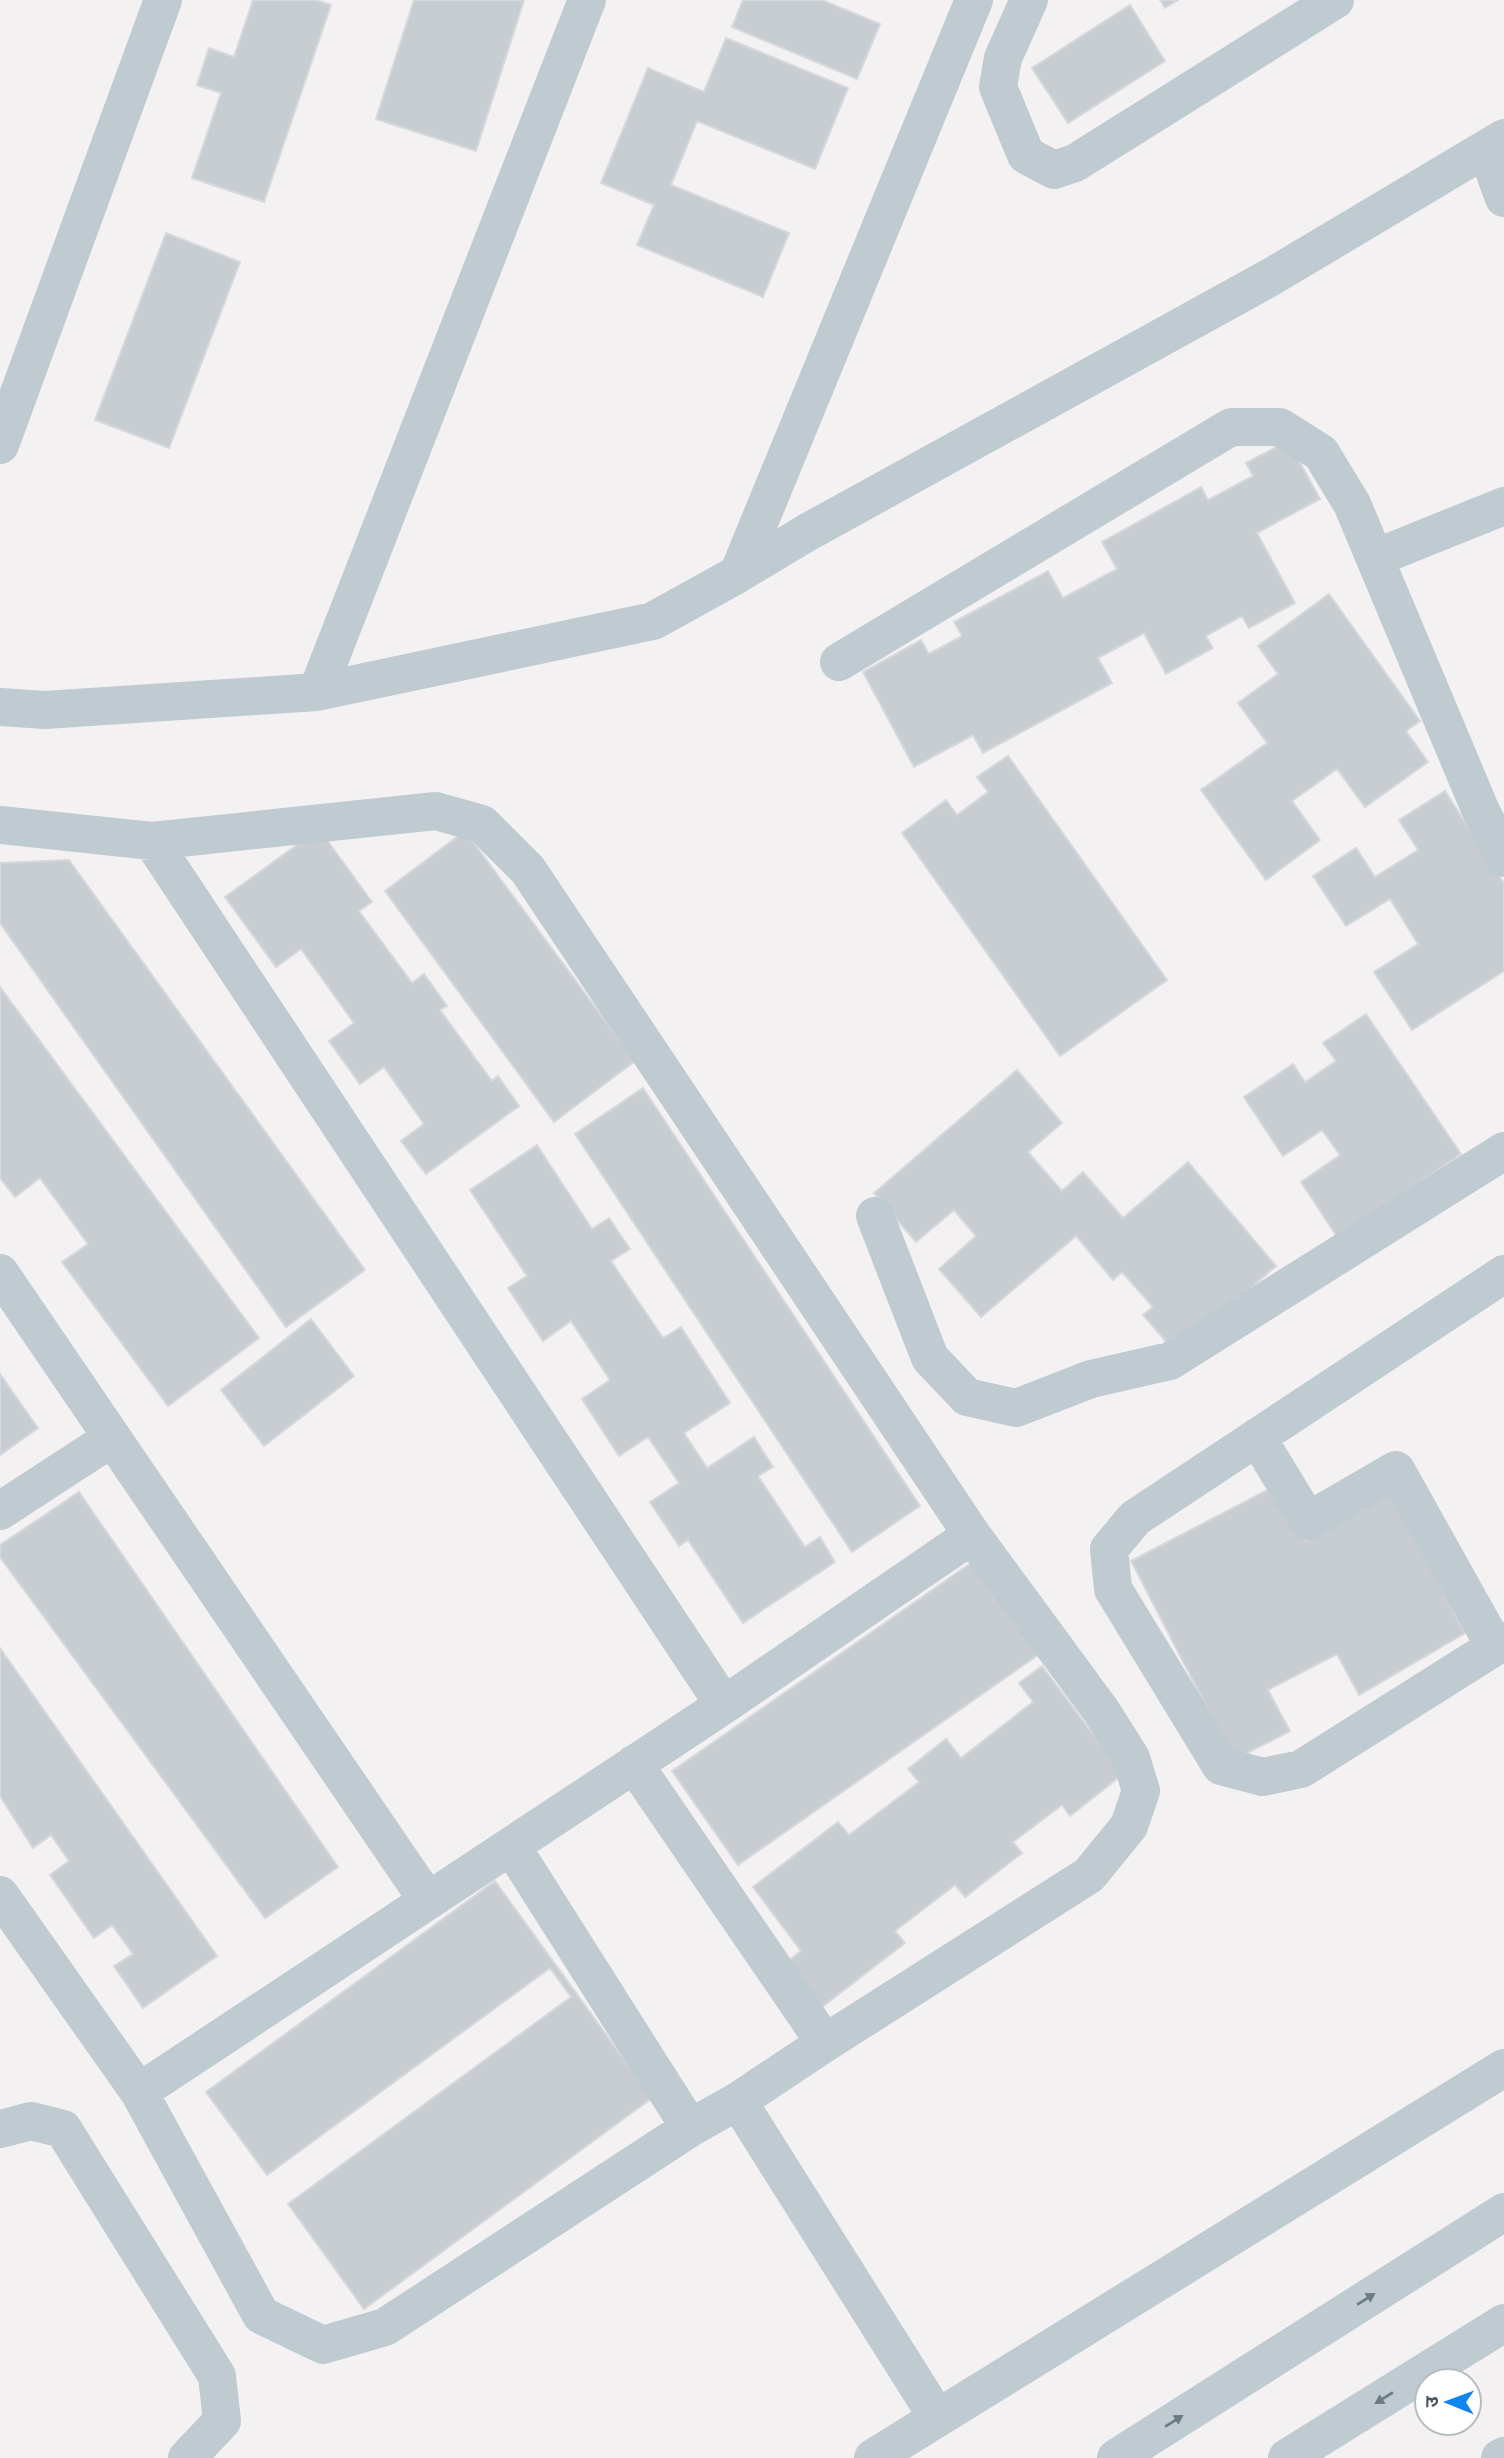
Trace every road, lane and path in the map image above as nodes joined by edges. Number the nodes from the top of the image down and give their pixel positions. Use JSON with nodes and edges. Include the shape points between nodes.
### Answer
{"nodes":[{"id":1,"x":163,"y":0,"type":"edge"},
{"id":2,"x":587,"y":0,"type":"edge"},
{"id":3,"x":974,"y":0,"type":"edge"},
{"id":4,"x":1029,"y":0,"type":"edge"},
{"id":5,"x":1335,"y":0,"type":"edge"},
{"id":6,"x":1495,"y":144,"type":"edge"},
{"id":7,"x":1504,"y":198,"type":"edge"},
{"id":8,"x":0,"y":445,"type":"edge"},
{"id":9,"x":1504,"y":506,"type":"edge"},
{"id":10,"x":1375,"y":558,"type":"junction"},
{"id":11,"x":738,"y":574,"type":"junction"},
{"id":12,"x":839,"y":662,"type":"dead end"},
{"id":13,"x":317,"y":692,"type":"junction"},
{"id":14,"x":0,"y":707,"type":"edge"},
{"id":15,"x":0,"y":825,"type":"edge"},
{"id":16,"x":152,"y":841,"type":"junction"},
{"id":17,"x":1504,"y":858,"type":"edge"},
{"id":18,"x":1504,"y":1151,"type":"edge"},
{"id":19,"x":876,"y":1216,"type":"dead end"},
{"id":20,"x":0,"y":1273,"type":"edge"},
{"id":21,"x":1504,"y":1274,"type":"edge"},
{"id":22,"x":1257,"y":1437,"type":"junction"},
{"id":23,"x":112,"y":1438,"type":"junction"},
{"id":24,"x":0,"y":1511,"type":"edge"},
{"id":25,"x":972,"y":1535,"type":"junction"},
{"id":26,"x":1500,"y":1644,"type":"edge"},
{"id":27,"x":724,"y":1706,"type":"junction"},
{"id":28,"x":634,"y":1764,"type":"junction"},
{"id":29,"x":512,"y":1847,"type":"junction"},
{"id":30,"x":0,"y":1895,"type":"edge"},
{"id":31,"x":428,"y":1901,"type":"junction"},
{"id":32,"x":825,"y":2043,"type":"junction"},
{"id":33,"x":1504,"y":2068,"type":"edge"},
{"id":34,"x":139,"y":2092,"type":"junction"},
{"id":35,"x":738,"y":2101,"type":"junction"},
{"id":36,"x":690,"y":2128,"type":"junction"},
{"id":37,"x":0,"y":2129,"type":"edge"},
{"id":38,"x":1504,"y":2212,"type":"edge"},
{"id":39,"x":1504,"y":2323,"type":"edge"},
{"id":40,"x":937,"y":2417,"type":"junction"},
{"id":41,"x":187,"y":2458,"type":"edge"},
{"id":42,"x":873,"y":2458,"type":"edge"},
{"id":43,"x":1116,"y":2458,"type":"edge"},
{"id":44,"x":1287,"y":2458,"type":"edge"}],
"edges":[{"from":1,"to":8,"type":"street"},
{"from":2,"to":13,"type":"street"},
{"from":3,"to":11,"type":"street"},
{"from":4,"to":5,"type":"street","via":[[1003,58],[998,88],[1026,155],[1054,170],[1076,163]]},
{"from":6,"to":7,"type":"street"},
{"from":6,"to":11,"type":"street","via":[[1271,277]]},
{"from":9,"to":10,"type":"street"},
{"from":10,"to":12,"type":"street","via":[[1352,503],[1321,453],[1280,427],[1231,427]]},
{"from":10,"to":17,"type":"street"},
{"from":11,"to":13,"type":"street","via":[[653,621]]},
{"from":13,"to":14,"type":"street","via":[[45,710]]},
{"from":15,"to":16,"type":"street"},
{"from":16,"to":25,"type":"street","via":[[436,811],[482,824],[528,870]]},
{"from":16,"to":27,"type":"street"},
{"from":18,"to":19,"type":"street","via":[[1170,1362],[1091,1378],[1016,1408],[967,1397],[930,1359]]},
{"from":20,"to":23,"type":"street"},
{"from":21,"to":22,"type":"street"},
{"from":22,"to":26,"type":"street","via":[[1308,1521],[1396,1470]]},
{"from":22,"to":26,"type":"street","via":[[1135,1518],[1109,1549],[1114,1589],[1222,1766],[1263,1777],[1301,1769]]},
{"from":23,"to":24,"type":"street"},
{"from":23,"to":31,"type":"street"},
{"from":25,"to":27,"type":"street"},
{"from":25,"to":32,"type":"street","via":[[1101,1712],[1131,1758],[1141,1791],[1129,1826],[1089,1875]]},
{"from":27,"to":28,"type":"street"},
{"from":28,"to":29,"type":"street"},
{"from":28,"to":32,"type":"street"},
{"from":29,"to":31,"type":"street"},
{"from":29,"to":36,"type":"street"},
{"from":30,"to":34,"type":"street"},
{"from":31,"to":34,"type":"street"},
{"from":32,"to":35,"type":"street"},
{"from":33,"to":40,"type":"street"},
{"from":34,"to":36,"type":"street","via":[[261,2315],[323,2345],[385,2327]]},
{"from":35,"to":36,"type":"street"},
{"from":35,"to":40,"type":"street"},
{"from":37,"to":41,"type":"street","via":[[31,2120],[62,2129],[217,2376],[222,2421]]},
{"from":43,"to":38,"type":"street","one_way":true},
{"from":39,"to":44,"type":"street","one_way":true},
{"from":40,"to":42,"type":"street"}]}
